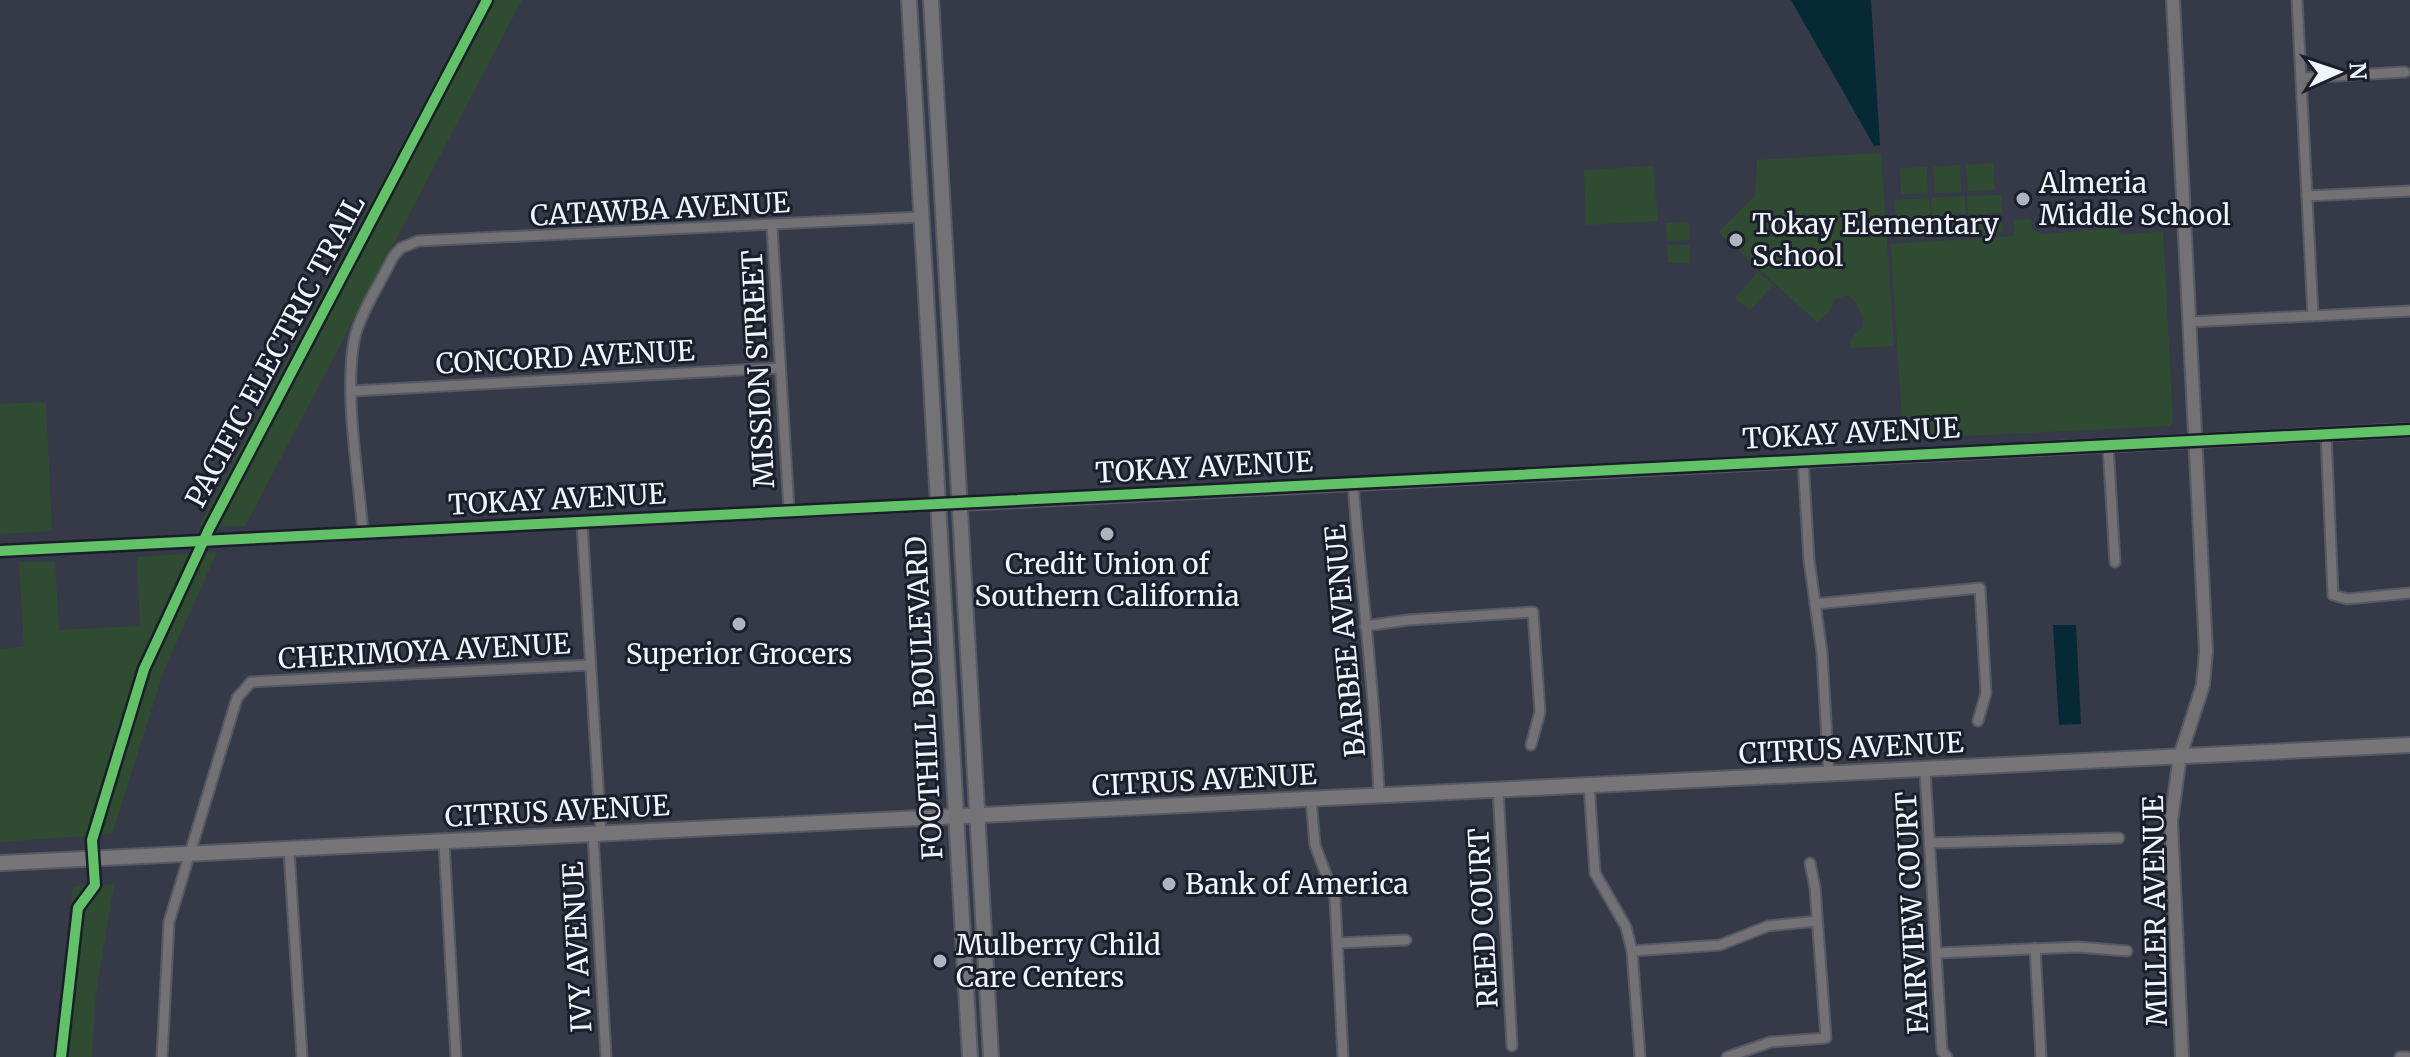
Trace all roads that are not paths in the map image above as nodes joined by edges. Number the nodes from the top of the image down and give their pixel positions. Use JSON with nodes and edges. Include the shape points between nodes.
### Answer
{"nodes":[{"id":1,"x":909,"y":0,"type":"edge"},
{"id":2,"x":931,"y":0,"type":"edge"},
{"id":3,"x":2173,"y":0,"type":"edge"},
{"id":4,"x":2297,"y":0,"type":"edge"},
{"id":5,"x":2405,"y":72,"type":"dead end"},
{"id":6,"x":2301,"y":78,"type":"junction"},
{"id":7,"x":2410,"y":191,"type":"edge"},
{"id":8,"x":2307,"y":196,"type":"junction"},
{"id":9,"x":921,"y":217,"type":"junction"},
{"id":10,"x":772,"y":226,"type":"junction"},
{"id":11,"x":2410,"y":311,"type":"edge"},
{"id":12,"x":2313,"y":316,"type":"junction"},
{"id":13,"x":2188,"y":322,"type":"junction"},
{"id":14,"x":780,"y":368,"type":"junction"},
{"id":15,"x":352,"y":391,"type":"junction"},
{"id":16,"x":2410,"y":430,"type":"edge"},
{"id":17,"x":2326,"y":434,"type":"junction"},
{"id":18,"x":2194,"y":441,"type":"junction"},
{"id":19,"x":2108,"y":445,"type":"junction"},
{"id":20,"x":1803,"y":459,"type":"junction"},
{"id":21,"x":1353,"y":484,"type":"junction"},
{"id":22,"x":959,"y":504,"type":"junction"},
{"id":23,"x":939,"y":505,"type":"junction"},
{"id":24,"x":789,"y":510,"type":"junction"},
{"id":25,"x":582,"y":523,"type":"junction"},
{"id":26,"x":363,"y":534,"type":"junction"},
{"id":27,"x":0,"y":551,"type":"edge"},
{"id":28,"x":2115,"y":562,"type":"dead end"},
{"id":29,"x":2410,"y":593,"type":"edge"},
{"id":30,"x":1815,"y":604,"type":"junction"},
{"id":31,"x":1365,"y":626,"type":"junction"},
{"id":32,"x":590,"y":665,"type":"junction"},
{"id":33,"x":1978,"y":721,"type":"dead end"},
{"id":34,"x":1531,"y":745,"type":"dead end"},
{"id":35,"x":2410,"y":745,"type":"edge"},
{"id":36,"x":2180,"y":756,"type":"junction"},
{"id":37,"x":1925,"y":771,"type":"junction"},
{"id":38,"x":1829,"y":775,"type":"junction"},
{"id":39,"x":1589,"y":785,"type":"junction"},
{"id":40,"x":1498,"y":789,"type":"junction"},
{"id":41,"x":1379,"y":795,"type":"junction"},
{"id":42,"x":1311,"y":799,"type":"junction"},
{"id":43,"x":974,"y":817,"type":"junction"},
{"id":44,"x":957,"y":818,"type":"junction"},
{"id":45,"x":597,"y":835,"type":"junction"},
{"id":46,"x":2119,"y":838,"type":"dead end"},
{"id":47,"x":444,"y":843,"type":"junction"},
{"id":48,"x":1930,"y":843,"type":"junction"},
{"id":49,"x":289,"y":850,"type":"junction"},
{"id":50,"x":190,"y":853,"type":"junction"},
{"id":51,"x":0,"y":863,"type":"edge"},
{"id":52,"x":1810,"y":863,"type":"dead end"},
{"id":53,"x":1817,"y":921,"type":"junction"},
{"id":54,"x":1406,"y":940,"type":"dead end"},
{"id":55,"x":1338,"y":943,"type":"junction"},
{"id":56,"x":2035,"y":948,"type":"junction"},
{"id":57,"x":1632,"y":951,"type":"junction"},
{"id":58,"x":2127,"y":951,"type":"dead end"},
{"id":59,"x":1937,"y":953,"type":"junction"},
{"id":60,"x":1512,"y":1046,"type":"dead end"},
{"id":61,"x":1944,"y":1054,"type":"edge"},
{"id":62,"x":162,"y":1057,"type":"edge"},
{"id":63,"x":302,"y":1057,"type":"edge"},
{"id":64,"x":456,"y":1057,"type":"edge"},
{"id":65,"x":606,"y":1057,"type":"edge"},
{"id":66,"x":970,"y":1057,"type":"edge"},
{"id":67,"x":991,"y":1057,"type":"edge"},
{"id":68,"x":1343,"y":1057,"type":"edge"},
{"id":69,"x":1640,"y":1057,"type":"edge"},
{"id":70,"x":1727,"y":1057,"type":"edge"},
{"id":71,"x":2041,"y":1057,"type":"edge"},
{"id":72,"x":2182,"y":1057,"type":"edge"},
{"id":73,"x":2400,"y":1057,"type":"edge"},
{"id":74,"x":2408,"y":1057,"type":"edge"}],
"edges":[{"from":1,"to":9,"type":"main road","name":"FOOTHILL BOULEVARD"},
{"from":2,"to":22,"type":"main road","name":"FOOTHILL BOULEVARD"},
{"from":3,"to":13,"type":"street","name":"MILLER AVENUE"},
{"from":4,"to":6,"type":"street"},
{"from":5,"to":6,"type":"street"},
{"from":6,"to":8,"type":"street"},
{"from":7,"to":8,"type":"street"},
{"from":8,"to":12,"type":"street"},
{"from":9,"to":10,"type":"street","name":"CATAWBA AVENUE"},
{"from":9,"to":23,"type":"main road","name":"FOOTHILL BOULEVARD"},
{"from":10,"to":14,"type":"street","name":"MISSION STREET"},
{"from":10,"to":15,"type":"street","name":"CATAWBA AVENUE","via":[[418,241],[393,257],[356,332]]},
{"from":11,"to":12,"type":"street"},
{"from":12,"to":13,"type":"street"},
{"from":13,"to":18,"type":"street","name":"MILLER AVENUE"},
{"from":14,"to":15,"type":"street","name":"CONCORD AVENUE"},
{"from":14,"to":24,"type":"street","name":"MISSION STREET"},
{"from":15,"to":26,"type":"street"},
{"from":16,"to":17,"type":"street","name":"TOKAY AVENUE"},
{"from":17,"to":18,"type":"street","name":"TOKAY AVENUE"},
{"from":17,"to":29,"type":"street","via":[[2333,595],[2347,599]]},
{"from":18,"to":19,"type":"street","name":"TOKAY AVENUE"},
{"from":18,"to":36,"type":"street","name":"MILLER AVENUE","via":[[2206,651],[2203,685]]},
{"from":19,"to":20,"type":"street","name":"TOKAY AVENUE"},
{"from":19,"to":28,"type":"street"},
{"from":20,"to":21,"type":"street","name":"TOKAY AVENUE"},
{"from":20,"to":30,"type":"street"},
{"from":21,"to":22,"type":"street","name":"TOKAY AVENUE"},
{"from":21,"to":31,"type":"street","name":"BARBEE AVENUE"},
{"from":22,"to":23,"type":"street","name":"TOKAY AVENUE"},
{"from":22,"to":43,"type":"main road","name":"FOOTHILL BOULEVARD"},
{"from":23,"to":24,"type":"street","name":"TOKAY AVENUE"},
{"from":23,"to":44,"type":"main road","name":"FOOTHILL BOULEVARD"},
{"from":24,"to":25,"type":"street","name":"TOKAY AVENUE"},
{"from":25,"to":26,"type":"street","name":"TOKAY AVENUE"},
{"from":25,"to":32,"type":"street","name":"IVY AVENUE"},
{"from":26,"to":27,"type":"street","name":"TOKAY AVENUE"},
{"from":30,"to":33,"type":"street","via":[[1980,588],[1986,693]]},
{"from":30,"to":38,"type":"street"},
{"from":31,"to":34,"type":"street","via":[[1533,612],[1540,712]]},
{"from":31,"to":41,"type":"street","name":"BARBEE AVENUE"},
{"from":32,"to":45,"type":"street","name":"IVY AVENUE"},
{"from":32,"to":50,"type":"street","name":"CHERIMOYA AVENUE","via":[[251,682],[237,698]]},
{"from":35,"to":36,"type":"main road","name":"CITRUS AVENUE"},
{"from":36,"to":37,"type":"main road","name":"CITRUS AVENUE"},
{"from":36,"to":72,"type":"street","name":"MILLER AVENUE","via":[[2171,821]]},
{"from":37,"to":38,"type":"main road","name":"CITRUS AVENUE"},
{"from":37,"to":48,"type":"street","name":"FAIRVIEW COURT"},
{"from":38,"to":39,"type":"main road","name":"CITRUS AVENUE"},
{"from":39,"to":40,"type":"main road","name":"CITRUS AVENUE"},
{"from":39,"to":57,"type":"street","via":[[1595,873],[1626,927]]},
{"from":40,"to":41,"type":"main road","name":"CITRUS AVENUE"},
{"from":40,"to":60,"type":"street","name":"REED COURT"},
{"from":41,"to":42,"type":"main road","name":"CITRUS AVENUE"},
{"from":42,"to":43,"type":"main road","name":"CITRUS AVENUE"},
{"from":42,"to":55,"type":"street","via":[[1315,845],[1335,899]]},
{"from":43,"to":44,"type":"main road","name":"CITRUS AVENUE"},
{"from":43,"to":67,"type":"main road","name":"FOOTHILL BOULEVARD"},
{"from":44,"to":45,"type":"main road","name":"CITRUS AVENUE"},
{"from":44,"to":66,"type":"main road","name":"FOOTHILL BOULEVARD"},
{"from":45,"to":47,"type":"main road","name":"CITRUS AVENUE"},
{"from":45,"to":65,"type":"street","name":"IVY AVENUE"},
{"from":46,"to":48,"type":"street"},
{"from":47,"to":49,"type":"main road","name":"CITRUS AVENUE"},
{"from":47,"to":64,"type":"street"},
{"from":48,"to":59,"type":"street","name":"FAIRVIEW COURT"},
{"from":49,"to":50,"type":"main road","name":"CITRUS AVENUE"},
{"from":49,"to":63,"type":"street"},
{"from":50,"to":51,"type":"main road","name":"CITRUS AVENUE"},
{"from":50,"to":62,"type":"street","name":"CHERIMOYA AVENUE","via":[[167,931]]},
{"from":52,"to":53,"type":"street"},
{"from":53,"to":57,"type":"street","via":[[1768,926],[1720,945]]},
{"from":53,"to":70,"type":"street","via":[[1826,1038],[1764,1043]]},
{"from":54,"to":55,"type":"street"},
{"from":55,"to":68,"type":"street"},
{"from":56,"to":58,"type":"street"},
{"from":56,"to":59,"type":"street"},
{"from":56,"to":71,"type":"street"},
{"from":57,"to":69,"type":"street"},
{"from":59,"to":61,"type":"street","name":"FAIRVIEW COURT"},
{"from":73,"to":74,"type":"street"}]}
